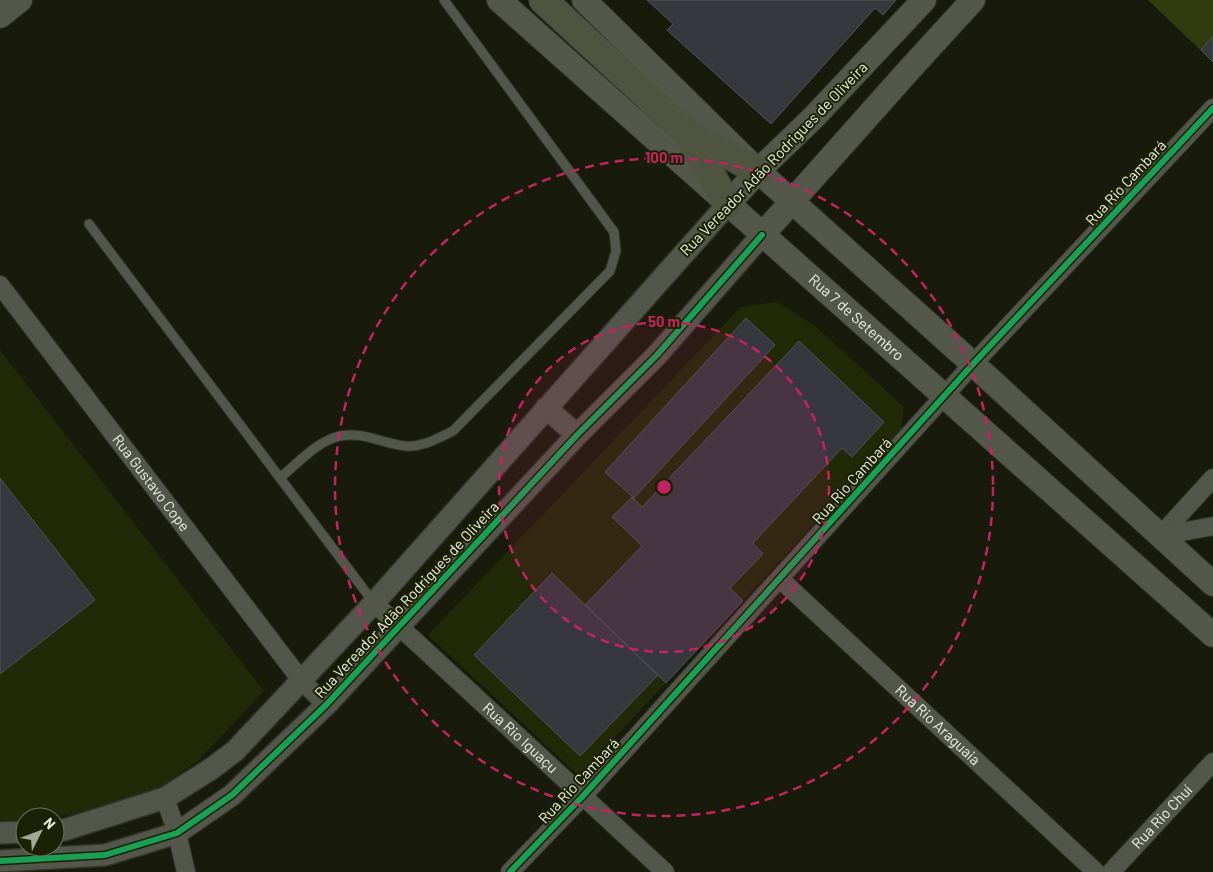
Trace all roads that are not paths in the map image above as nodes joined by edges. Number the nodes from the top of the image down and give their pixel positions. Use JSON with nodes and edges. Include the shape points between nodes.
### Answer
{"nodes":[{"id":1,"x":20,"y":0,"type":"edge"},
{"id":2,"x":444,"y":0,"type":"edge"},
{"id":3,"x":499,"y":0,"type":"edge"},
{"id":4,"x":543,"y":0,"type":"edge"},
{"id":5,"x":584,"y":0,"type":"edge"},
{"id":6,"x":924,"y":0,"type":"edge"},
{"id":7,"x":974,"y":0,"type":"edge"},
{"id":8,"x":0,"y":16,"type":"edge"},
{"id":9,"x":883,"y":45,"type":"junction"},
{"id":10,"x":909,"y":70,"type":"junction"},
{"id":11,"x":1213,"y":108,"type":"edge"},
{"id":12,"x":683,"y":129,"type":"junction"},
{"id":13,"x":758,"y":171,"type":"junction"},
{"id":14,"x":791,"y":200,"type":"junction"},
{"id":15,"x":728,"y":204,"type":"junction"},
{"id":16,"x":89,"y":224,"type":"dead end"},
{"id":17,"x":762,"y":235,"type":"junction"},
{"id":18,"x":0,"y":285,"type":"edge"},
{"id":19,"x":973,"y":364,"type":"junction"},
{"id":20,"x":946,"y":396,"type":"junction"},
{"id":21,"x":546,"y":408,"type":"junction"},
{"id":22,"x":577,"y":434,"type":"junction"},
{"id":23,"x":280,"y":478,"type":"junction"},
{"id":24,"x":1213,"y":478,"type":"edge"},
{"id":25,"x":1213,"y":526,"type":"edge"},
{"id":26,"x":1160,"y":536,"type":"junction"},
{"id":27,"x":780,"y":579,"type":"junction"},
{"id":28,"x":1213,"y":584,"type":"edge"},
{"id":29,"x":374,"y":603,"type":"junction"},
{"id":30,"x":399,"y":628,"type":"junction"},
{"id":31,"x":1213,"y":635,"type":"edge"},
{"id":32,"x":302,"y":680,"type":"junction"},
{"id":33,"x":326,"y":706,"type":"junction"},
{"id":34,"x":1213,"y":762,"type":"edge"},
{"id":35,"x":211,"y":769,"type":"junction"},
{"id":36,"x":232,"y":795,"type":"junction"},
{"id":37,"x":582,"y":797,"type":"junction"},
{"id":38,"x":165,"y":798,"type":"junction"},
{"id":39,"x":65,"y":830,"type":"edge"},
{"id":40,"x":15,"y":832,"type":"edge"},
{"id":41,"x":0,"y":833,"type":"edge"},
{"id":42,"x":177,"y":833,"type":"junction"},
{"id":43,"x":0,"y":861,"type":"edge"},
{"id":44,"x":186,"y":872,"type":"edge"},
{"id":45,"x":510,"y":872,"type":"edge"},
{"id":46,"x":665,"y":872,"type":"edge"},
{"id":47,"x":1096,"y":872,"type":"edge"},
{"id":48,"x":1111,"y":872,"type":"edge"}],
"edges":[{"from":1,"to":8,"type":"main road"},
{"from":2,"to":23,"type":"lane","via":[[614,232],[616,251],[610,271],[453,431],[429,443],[406,446],[359,435],[341,436],[324,442]]},
{"from":3,"to":15,"type":"main road","name":"Rua 7 de Setembro"},
{"from":4,"to":12,"type":"highway"},
{"from":5,"to":13,"type":"main road"},
{"from":6,"to":9,"type":"main road","name":"Rua Vereador Adão Rodrigues de Oliveira"},
{"from":7,"to":10,"type":"main road"},
{"from":9,"to":10,"type":"main road"},
{"from":9,"to":13,"type":"main road","name":"Rua Vereador Adão Rodrigues de Oliveira"},
{"from":10,"to":14,"type":"main road"},
{"from":11,"to":19,"type":"street","name":"Rua Rio Cambará"},
{"from":12,"to":13,"type":"highway"},
{"from":12,"to":15,"type":"highway"},
{"from":13,"to":14,"type":"main road"},
{"from":13,"to":15,"type":"main road","name":"Rua Vereador Adão Rodrigues de Oliveira"},
{"from":14,"to":17,"type":"main road"},
{"from":14,"to":19,"type":"main road"},
{"from":15,"to":17,"type":"main road","name":"Rua 7 de Setembro"},
{"from":15,"to":21,"type":"street","name":"Rua Vereador Adão Rodrigues de Oliveira"},
{"from":16,"to":23,"type":"lane"},
{"from":17,"to":20,"type":"main road","name":"Rua 7 de Setembro"},
{"from":17,"to":22,"type":"street","name":"Rua Vereador Adão Rodrigues de Oliveira","via":[[657,355]]},
{"from":18,"to":32,"type":"street","name":"Rua Gustavo Cope"},
{"from":19,"to":20,"type":"street","name":"Rua Rio Cambará"},
{"from":19,"to":26,"type":"main road"},
{"from":20,"to":27,"type":"street","name":"Rua Rio Cambará"},
{"from":20,"to":31,"type":"main road","name":"Rua 7 de Setembro"},
{"from":21,"to":22,"type":"street"},
{"from":21,"to":29,"type":"street","name":"Rua Vereador Adão Rodrigues de Oliveira"},
{"from":22,"to":30,"type":"street","name":"Rua Vereador Adão Rodrigues de Oliveira"},
{"from":23,"to":29,"type":"lane"},
{"from":24,"to":26,"type":"street"},
{"from":25,"to":26,"type":"street"},
{"from":26,"to":28,"type":"main road"},
{"from":27,"to":37,"type":"street","name":"Rua Rio Cambará"},
{"from":27,"to":47,"type":"street","name":"Rua Rio Araguaia"},
{"from":29,"to":30,"type":"street","name":"Rua Rio Iguaçu"},
{"from":29,"to":32,"type":"street","name":"Rua Vereador Adão Rodrigues de Oliveira"},
{"from":30,"to":33,"type":"street","name":"Rua Vereador Adão Rodrigues de Oliveira"},
{"from":30,"to":37,"type":"street","name":"Rua Rio Iguaçu"},
{"from":32,"to":33,"type":"street","name":"Rua Gustavo Cope"},
{"from":32,"to":35,"type":"street","name":"Rua Vereador Adão Rodrigues de Oliveira","via":[[235,751]]},
{"from":33,"to":36,"type":"street","name":"Rua Vereador Adão Rodrigues de Oliveira"},
{"from":34,"to":48,"type":"street","name":"Rua Rio Chuí"},
{"from":35,"to":36,"type":"street"},
{"from":35,"to":38,"type":"street","name":"Rua Vereador Adão Rodrigues de Oliveira"},
{"from":36,"to":42,"type":"street","name":"Rua Vereador Adão Rodrigues de Oliveira"},
{"from":37,"to":45,"type":"street","name":"Rua Rio Cambará"},
{"from":37,"to":46,"type":"street","name":"Rua Rio Iguaçu"},
{"from":38,"to":39,"type":"street","name":"Rua Vereador Adão Rodrigues de Oliveira"},
{"from":38,"to":42,"type":"street"},
{"from":40,"to":41,"type":"street"},
{"from":42,"to":43,"type":"street","name":"Rua Vereador Adão Rodrigues de Oliveira","via":[[105,855]]},
{"from":42,"to":44,"type":"street"}]}
